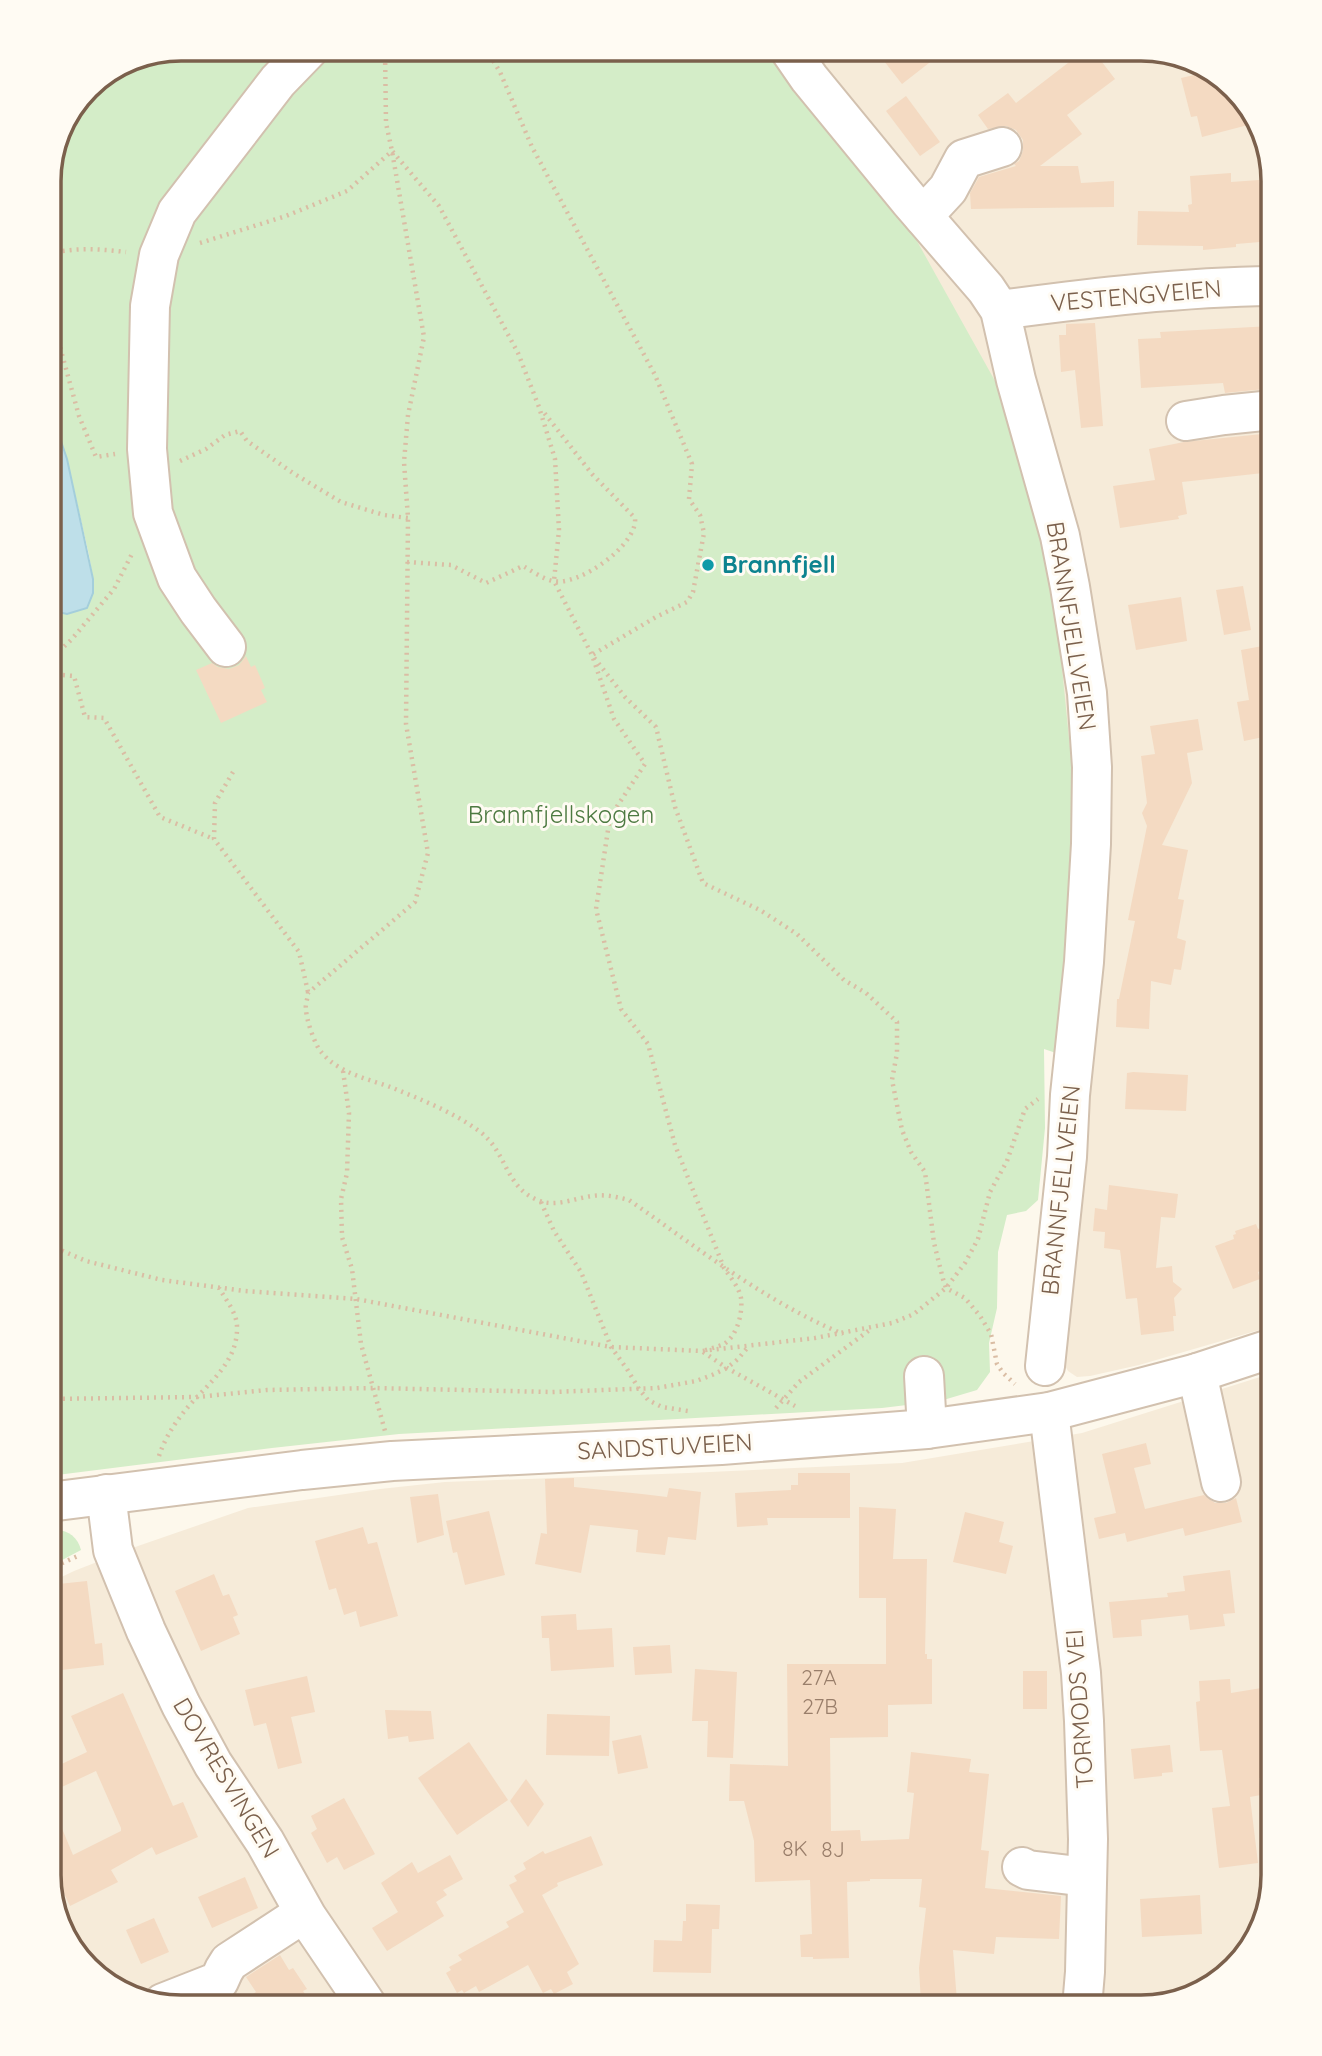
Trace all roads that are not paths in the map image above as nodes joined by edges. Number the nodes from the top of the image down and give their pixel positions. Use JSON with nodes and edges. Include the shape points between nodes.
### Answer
{"nodes":[{"id":1,"x":297,"y":61,"type":"edge"},
{"id":2,"x":798,"y":62,"type":"edge"},
{"id":3,"x":1002,"y":147,"type":"dead end"},
{"id":4,"x":923,"y":216,"type":"junction"},
{"id":5,"x":1261,"y":286,"type":"edge"},
{"id":6,"x":1000,"y":310,"type":"junction"},
{"id":7,"x":1261,"y":411,"type":"edge"},
{"id":8,"x":1186,"y":421,"type":"dead end"},
{"id":9,"x":226,"y":647,"type":"dead end"},
{"id":10,"x":1261,"y":1352,"type":"edge"},
{"id":11,"x":1197,"y":1373,"type":"junction"},
{"id":12,"x":924,"y":1376,"type":"dead end"},
{"id":13,"x":1032,"y":1376,"type":"road end"},
{"id":14,"x":1049,"y":1412,"type":"junction"},
{"id":15,"x":928,"y":1429,"type":"junction"},
{"id":16,"x":1221,"y":1482,"type":"dead end"},
{"id":17,"x":106,"y":1494,"type":"junction"},
{"id":18,"x":61,"y":1500,"type":"edge"},
{"id":19,"x":1021,"y":1867,"type":"dead end"},
{"id":20,"x":1087,"y":1877,"type":"junction"},
{"id":21,"x":304,"y":1913,"type":"junction"},
{"id":22,"x":186,"y":1994,"type":"edge"},
{"id":23,"x":359,"y":1994,"type":"edge"},
{"id":24,"x":1082,"y":1995,"type":"edge"}],
"edges":[{"from":1,"to":9,"type":"street","via":[[177,212],[159,255],[150,306],[147,449],[153,513],[177,578]]},
{"from":2,"to":4,"type":"street","name":"BRANNFJELLVEIEN"},
{"from":3,"to":4,"type":"street","via":[[964,159],[948,189]]},
{"from":4,"to":6,"type":"street","name":"BRANNFJELLVEIEN"},
{"from":5,"to":6,"type":"street","name":"VESTENGVEIEN"},
{"from":6,"to":13,"type":"street","name":"BRANNFJELLVEIEN","via":[[1060,536],[1087,693],[1092,767],[1084,962],[1067,1157]]},
{"from":7,"to":8,"type":"street"},
{"from":10,"to":11,"type":"street","name":"SANDSTUVEIEN"},
{"from":11,"to":14,"type":"street","name":"SANDSTUVEIEN"},
{"from":11,"to":16,"type":"street"},
{"from":12,"to":15,"type":"street"},
{"from":14,"to":15,"type":"street","name":"SANDSTUVEIEN"},
{"from":14,"to":20,"type":"street","name":"TORMODS VEI","via":[[1081,1673]]},
{"from":15,"to":17,"type":"street","name":"SANDSTUVEIEN","via":[[392,1461]]},
{"from":17,"to":18,"type":"street","name":"SANDSTUVEIEN"},
{"from":17,"to":21,"type":"street","name":"DOVRESVINGEN","via":[[113,1550],[146,1631],[181,1705]]},
{"from":19,"to":20,"type":"street"},
{"from":20,"to":24,"type":"street","name":"TORMODS VEI"},
{"from":21,"to":22,"type":"street","via":[[229,1962],[219,1981]]},
{"from":21,"to":23,"type":"street","name":"DOVRESVINGEN"}]}
